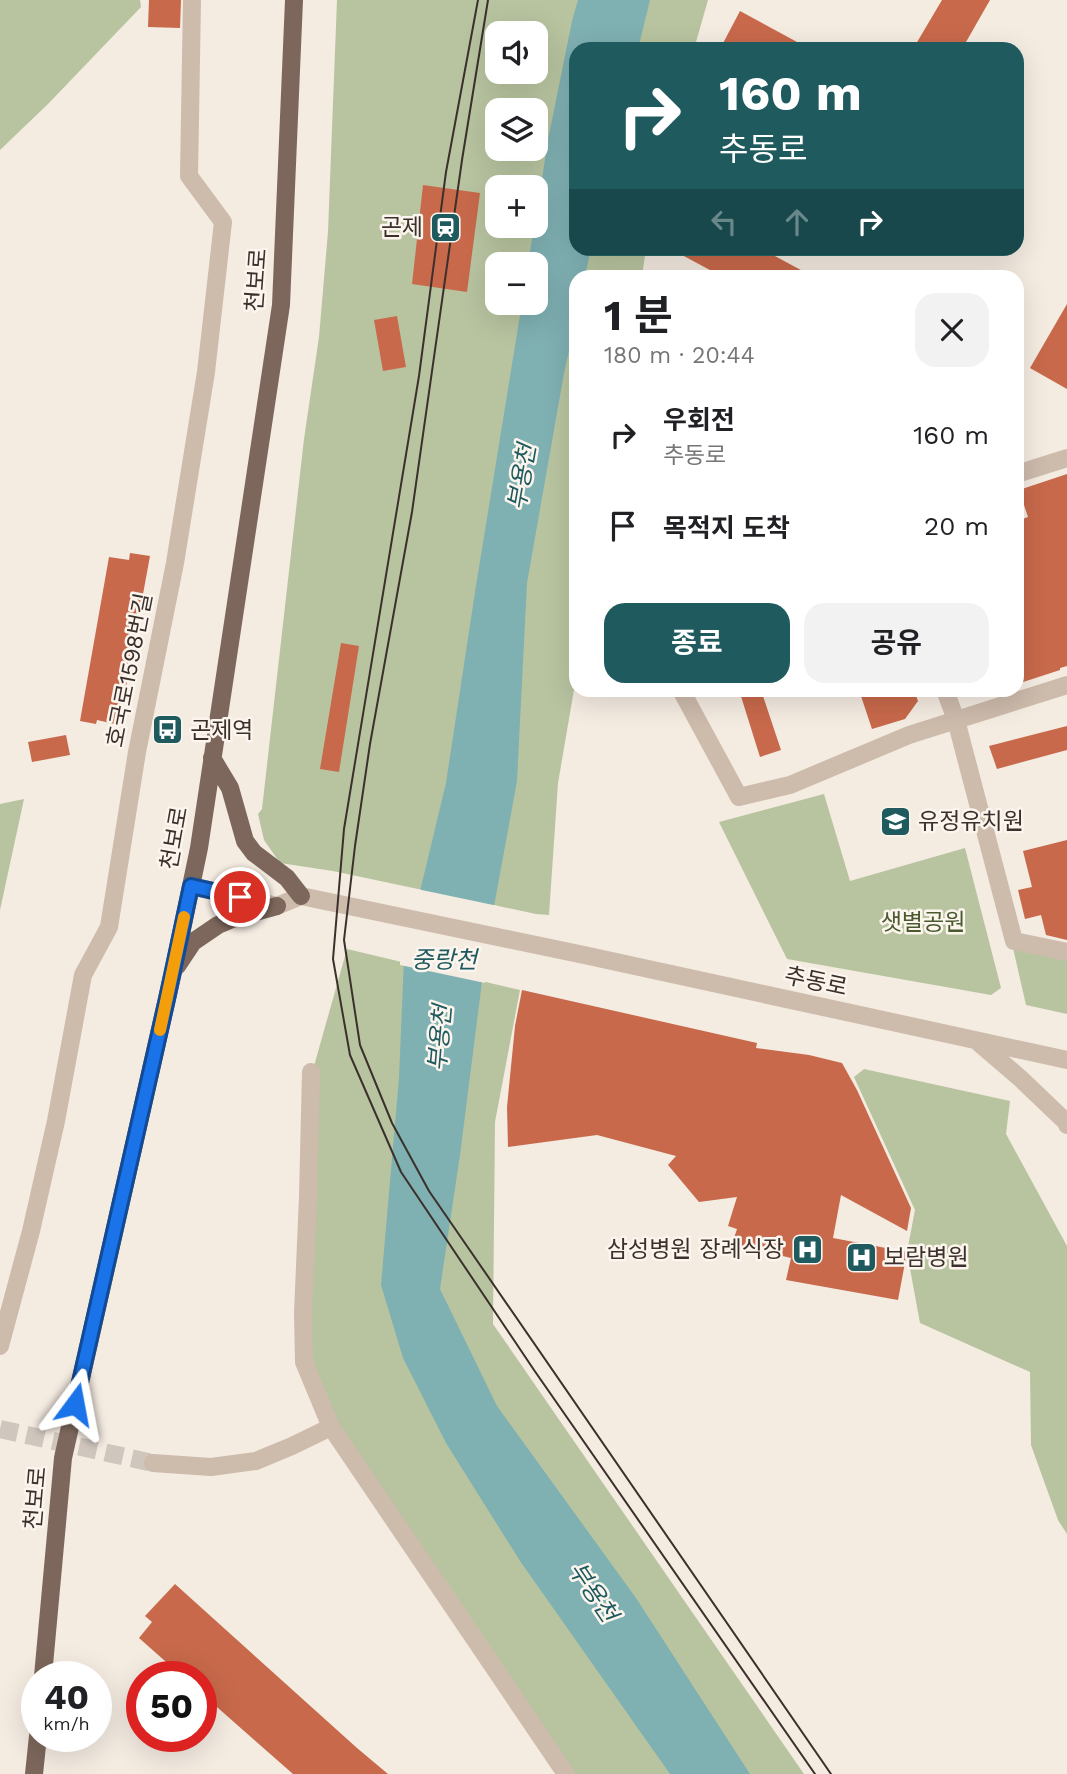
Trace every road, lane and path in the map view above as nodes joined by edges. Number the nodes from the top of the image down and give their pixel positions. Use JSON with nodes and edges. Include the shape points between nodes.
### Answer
{"nodes":[{"id":1,"x":192,"y":0,"type":"edge"},
{"id":2,"x":294,"y":0,"type":"edge"},
{"id":3,"x":1067,"y":458,"type":"edge"},
{"id":4,"x":1024,"y":472,"type":"edge"},
{"id":5,"x":1067,"y":685,"type":"edge"},
{"id":6,"x":685,"y":697,"type":"edge"},
{"id":7,"x":948,"y":697,"type":"edge"},
{"id":8,"x":956,"y":720,"type":"junction"},
{"id":9,"x":212,"y":758,"type":"junction"},
{"id":10,"x":191,"y":886,"type":"junction"},
{"id":11,"x":301,"y":896,"type":"junction"},
{"id":12,"x":277,"y":906,"type":"junction"},
{"id":13,"x":1067,"y":952,"type":"edge"},
{"id":14,"x":173,"y":972,"type":"junction"},
{"id":15,"x":977,"y":1041,"type":"junction"},
{"id":16,"x":1067,"y":1060,"type":"edge"},
{"id":17,"x":311,"y":1072,"type":"dead end"},
{"id":18,"x":1067,"y":1122,"type":"edge"},
{"id":19,"x":0,"y":1346,"type":"edge"},
{"id":20,"x":331,"y":1426,"type":"junction"},
{"id":21,"x":153,"y":1463,"type":"tunnel mouth"},
{"id":22,"x":44,"y":1661,"type":"edge"},
{"id":23,"x":36,"y":1752,"type":"edge"},
{"id":24,"x":34,"y":1774,"type":"edge"},
{"id":25,"x":566,"y":1774,"type":"edge"}],
"edges":[{"from":1,"to":19,"type":"street","name":"호국로1598번길","via":[[189,176],[223,222],[206,372],[109,927],[83,975],[56,1121]]},
{"from":2,"to":9,"type":"main road","name":"천보로","via":[[281,305]]},
{"from":3,"to":4,"type":"street"},
{"from":5,"to":8,"type":"street"},
{"from":6,"to":8,"type":"street","via":[[739,797],[790,785]]},
{"from":7,"to":8,"type":"street"},
{"from":8,"to":13,"type":"street","via":[[1014,941]]},
{"from":9,"to":10,"type":"main road","name":"천보로"},
{"from":9,"to":11,"type":"main road","via":[[230,788],[245,841],[287,877]]},
{"from":10,"to":12,"type":"street"},
{"from":10,"to":14,"type":"main road","name":"천보로"},
{"from":11,"to":12,"type":"street"},
{"from":11,"to":15,"type":"street","name":"추동로"},
{"from":12,"to":14,"type":"main road","via":[[218,925],[193,942]]},
{"from":14,"to":22,"type":"main road","name":"천보로","via":[[63,1458]]},
{"from":15,"to":16,"type":"street","name":"추동로"},
{"from":15,"to":18,"type":"street"},
{"from":17,"to":20,"type":"street","via":[[304,1362]]},
{"from":20,"to":21,"type":"street","via":[[257,1461],[211,1467]]},
{"from":20,"to":25,"type":"street"},
{"from":23,"to":24,"type":"main road"}]}
